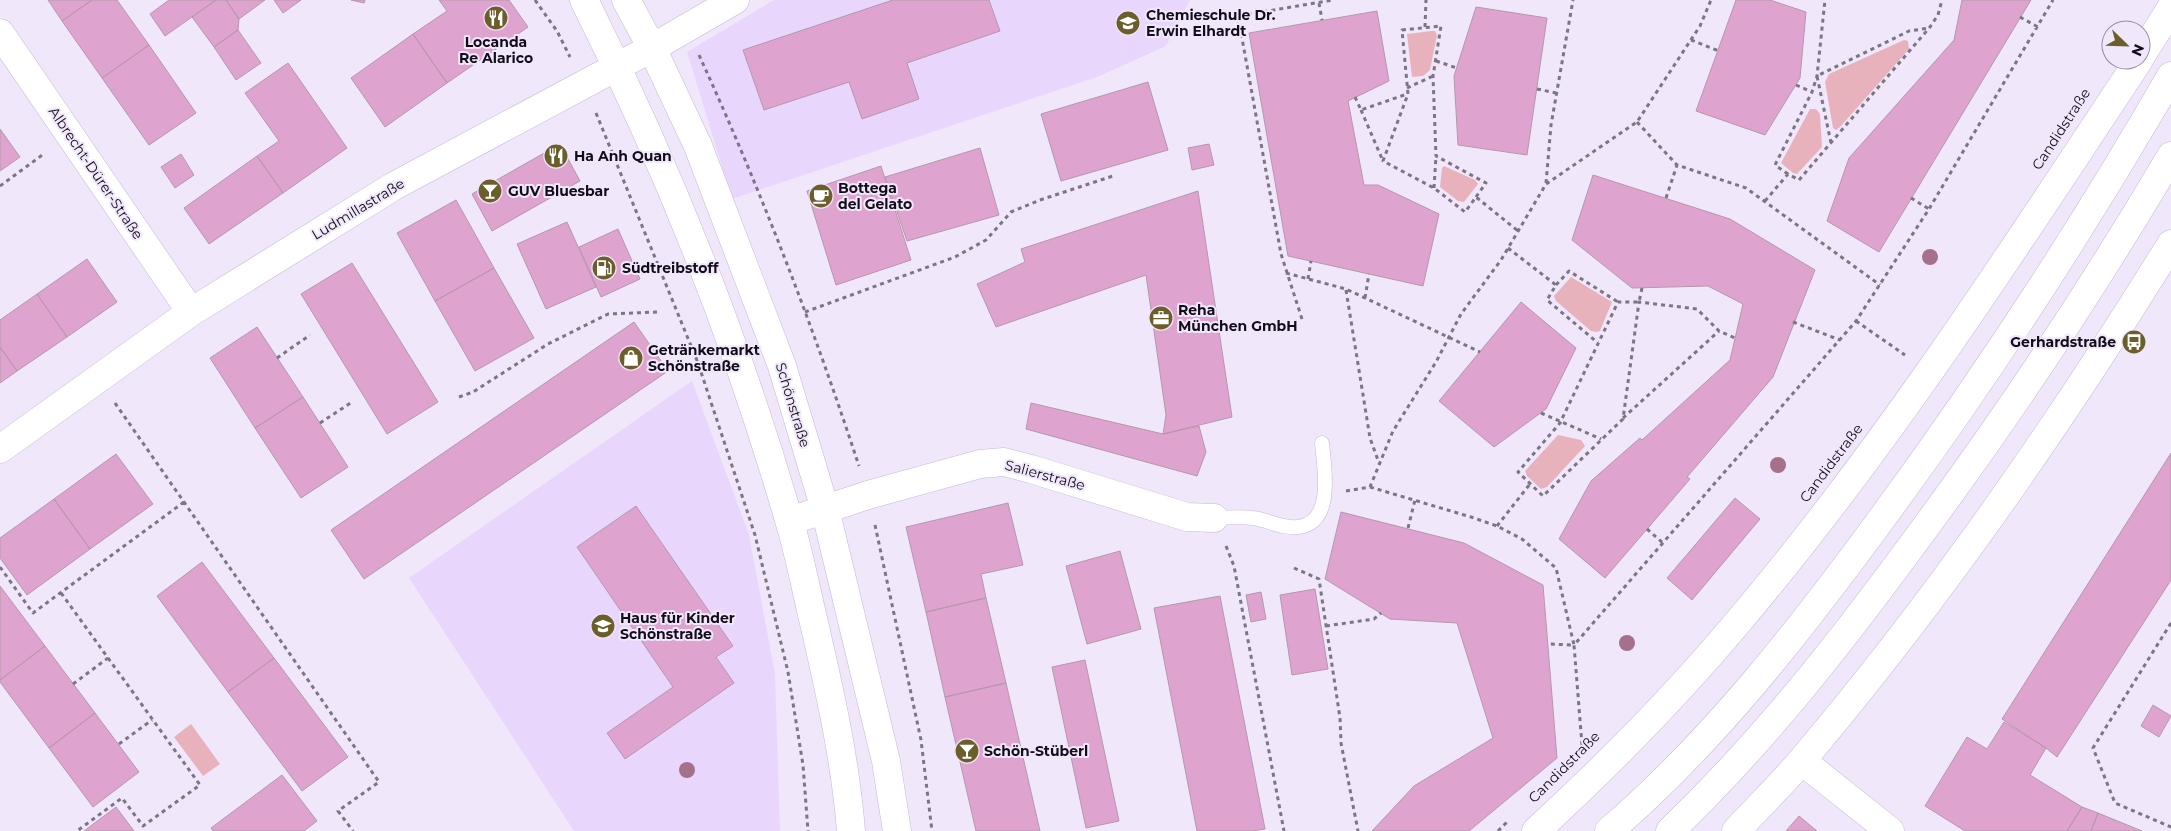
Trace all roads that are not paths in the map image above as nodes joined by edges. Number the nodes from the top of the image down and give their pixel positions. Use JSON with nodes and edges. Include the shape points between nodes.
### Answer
{"nodes":[{"id":1,"x":584,"y":0,"type":"edge"},
{"id":2,"x":626,"y":0,"type":"edge"},
{"id":3,"x":735,"y":0,"type":"edge"},
{"id":4,"x":2171,"y":8,"type":"edge"},
{"id":5,"x":0,"y":33,"type":"edge"},
{"id":6,"x":2151,"y":40,"type":"edge"},
{"id":7,"x":652,"y":48,"type":"junction"},
{"id":8,"x":618,"y":66,"type":"junction"},
{"id":9,"x":2132,"y":70,"type":"edge"},
{"id":10,"x":2171,"y":76,"type":"edge"},
{"id":11,"x":2171,"y":156,"type":"edge"},
{"id":12,"x":2171,"y":244,"type":"edge"},
{"id":13,"x":191,"y":312,"type":"junction"},
{"id":14,"x":1322,"y":443,"type":"dead end"},
{"id":15,"x":0,"y":449,"type":"edge"},
{"id":16,"x":825,"y":509,"type":"junction"},
{"id":17,"x":1214,"y":518,"type":"joint"},
{"id":18,"x":790,"y":521,"type":"junction"},
{"id":19,"x":1802,"y":761,"type":"junction"},
{"id":20,"x":850,"y":831,"type":"edge"},
{"id":21,"x":897,"y":831,"type":"edge"},
{"id":22,"x":1536,"y":831,"type":"edge"},
{"id":23,"x":1609,"y":831,"type":"edge"},
{"id":24,"x":1670,"y":831,"type":"edge"},
{"id":25,"x":1736,"y":831,"type":"edge"},
{"id":26,"x":1890,"y":831,"type":"edge"}],
"edges":[{"from":1,"to":8,"type":"main road"},
{"from":2,"to":7,"type":"main road","name":"Schönstraße"},
{"from":3,"to":7,"type":"main road","name":"Ludmillastraße"},
{"from":4,"to":6,"type":"main road"},
{"from":5,"to":13,"type":"main road","name":"Albrecht-Dürer-Straße"},
{"from":7,"to":8,"type":"main road","name":"Ludmillastraße"},
{"from":7,"to":16,"type":"main road","name":"Schönstraße","via":[[698,146],[782,366]]},
{"from":8,"to":13,"type":"main road","name":"Ludmillastraße","via":[[394,186]]},
{"from":8,"to":18,"type":"main road","via":[[726,324]]},
{"from":9,"to":22,"type":"main road","via":[[1942,357],[1783,569],[1685,682]]},
{"from":10,"to":23,"type":"main road","via":[[2067,250],[1916,472],[1777,656],[1702,744]]},
{"from":11,"to":24,"type":"main road","via":[[2022,392],[1899,563],[1780,716]]},
{"from":12,"to":19,"type":"main road","via":[[2070,402],[1978,536]]},
{"from":13,"to":15,"type":"main road","name":"Ludmillastraße"},
{"from":14,"to":17,"type":"lane","via":[[1326,494],[1318,514],[1306,525],[1279,525],[1253,517]]},
{"from":16,"to":17,"type":"main road","name":"Salierstraße","via":[[980,464],[1004,462],[1187,518]]},
{"from":16,"to":18,"type":"main road","name":"Salierstraße"},
{"from":16,"to":21,"type":"main road","name":"Schönstraße","via":[[886,761]]},
{"from":18,"to":20,"type":"main road","via":[[834,706]]},
{"from":19,"to":25,"type":"main road"},
{"from":19,"to":26,"type":"main road"}]}
